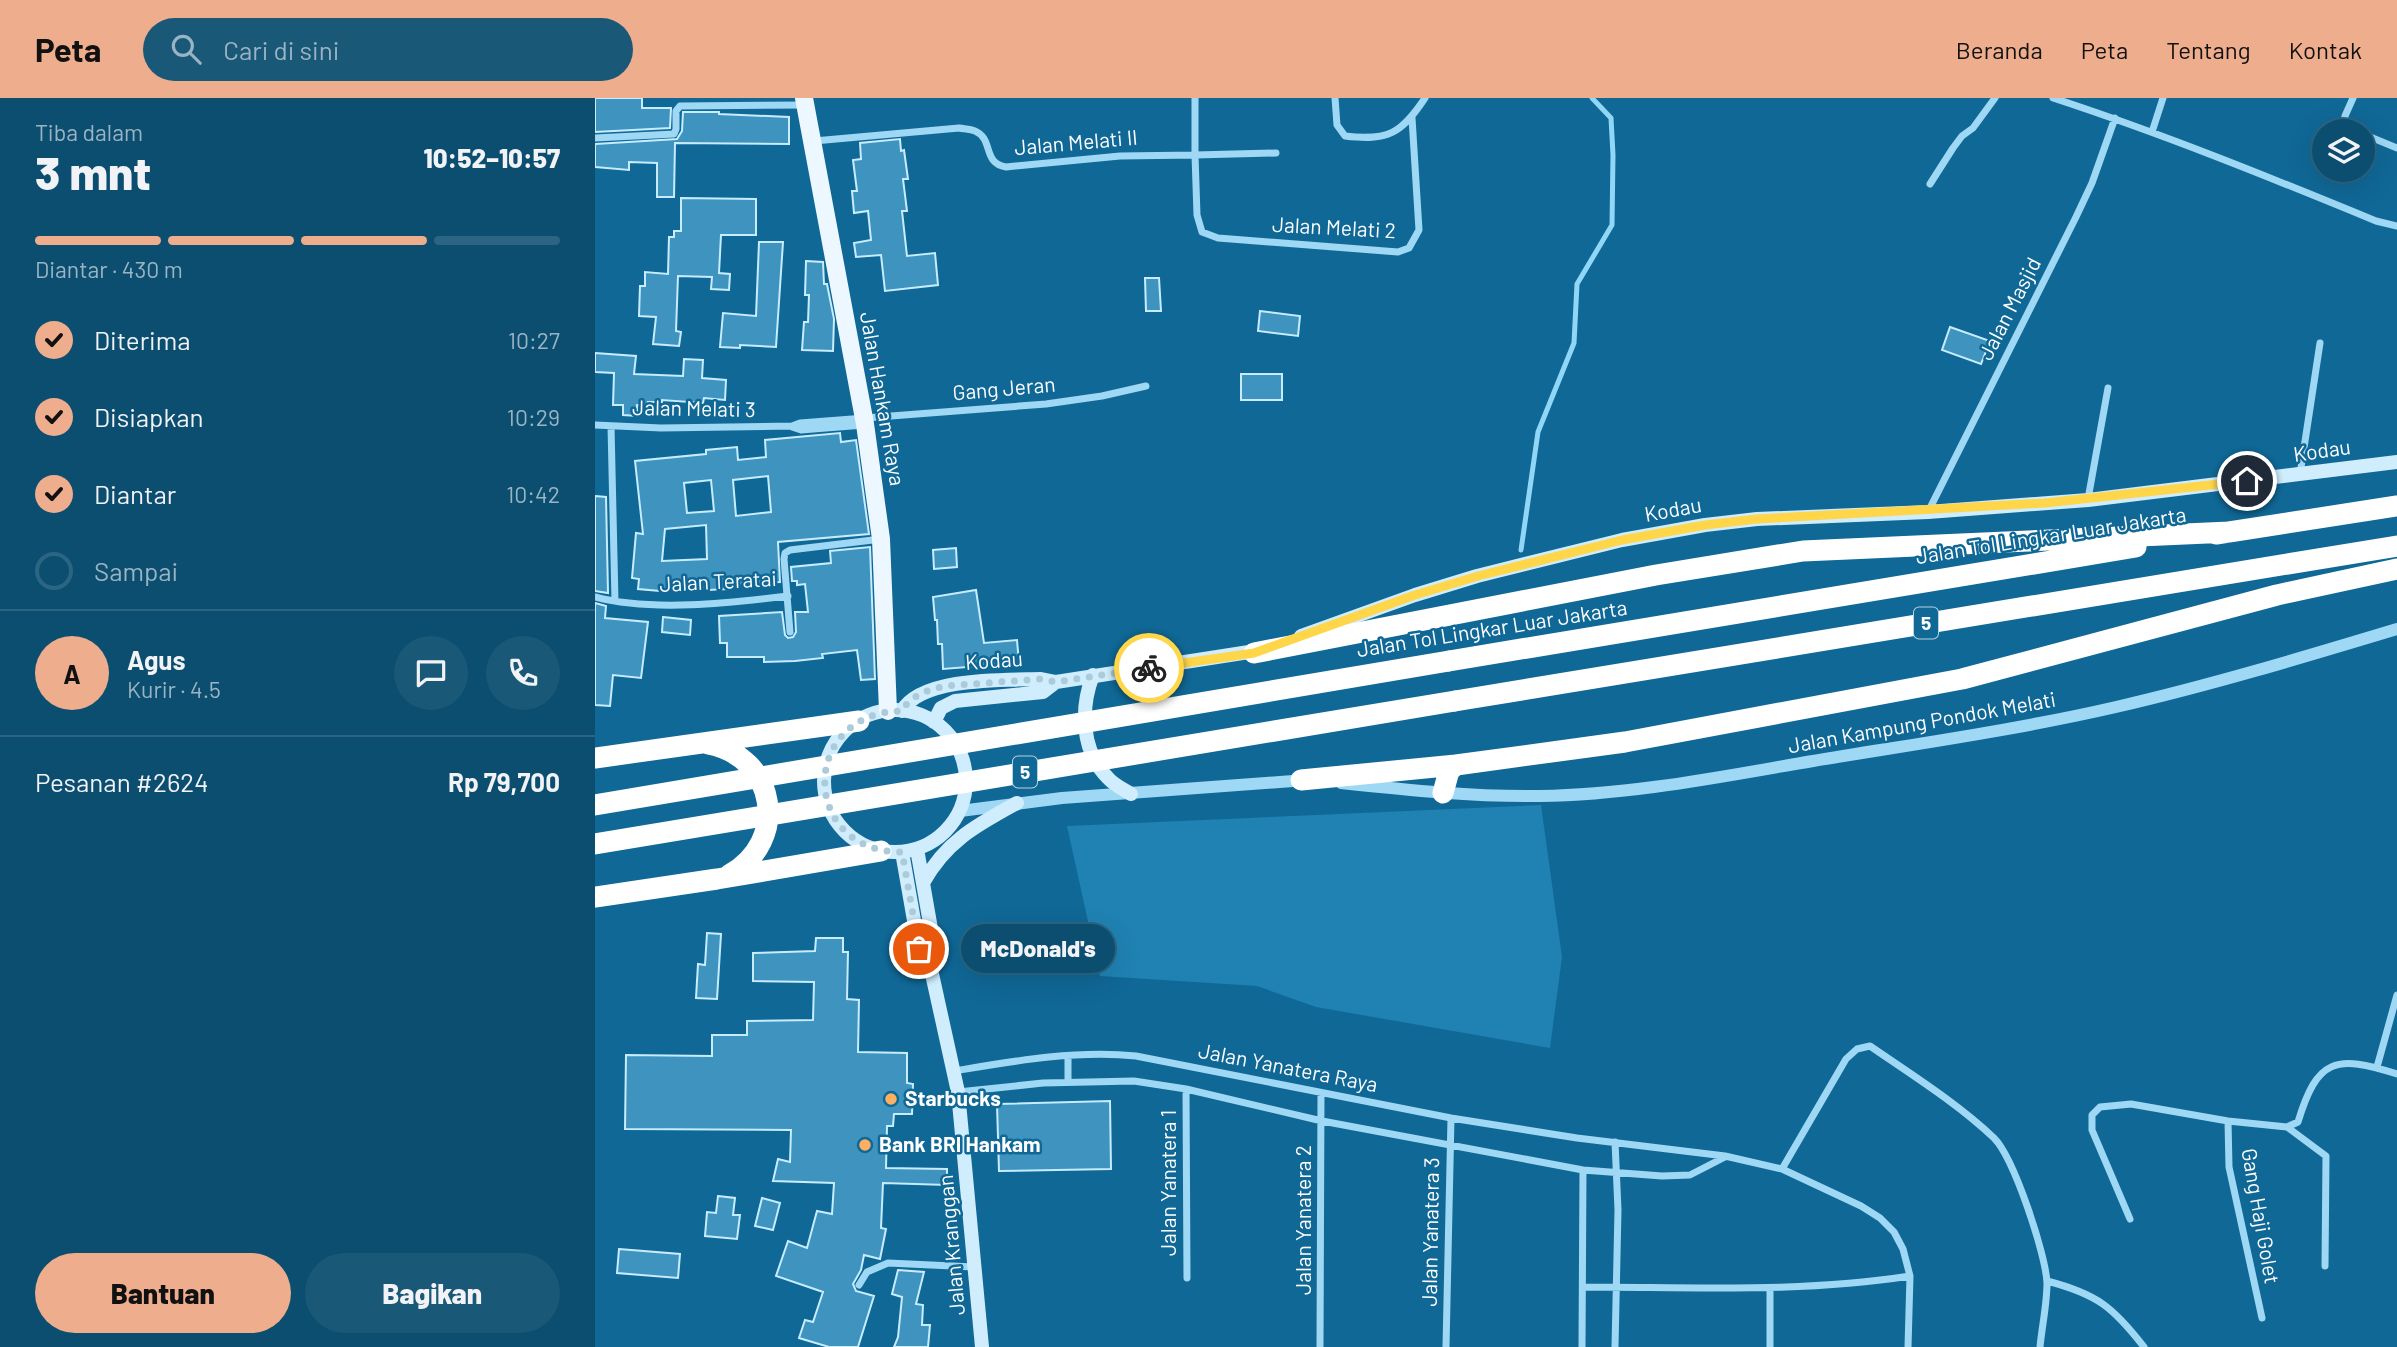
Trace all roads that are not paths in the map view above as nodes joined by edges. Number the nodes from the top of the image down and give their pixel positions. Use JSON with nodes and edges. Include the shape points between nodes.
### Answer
{"nodes":[{"id":1,"x":1195,"y":98,"type":"edge"},
{"id":2,"x":1335,"y":98,"type":"edge"},
{"id":3,"x":1425,"y":98,"type":"edge"},
{"id":4,"x":1995,"y":98,"type":"edge"},
{"id":5,"x":2053,"y":98,"type":"edge"},
{"id":6,"x":2163,"y":98,"type":"edge"},
{"id":7,"x":2353,"y":98,"type":"edge"},
{"id":8,"x":805,"y":101,"type":"edge"},
{"id":9,"x":1412,"y":118,"type":"junction"},
{"id":10,"x":2115,"y":118,"type":"junction"},
{"id":11,"x":2345,"y":119,"type":"edge"},
{"id":12,"x":2152,"y":132,"type":"junction"},
{"id":13,"x":595,"y":138,"type":"edge"},
{"id":14,"x":2375,"y":139,"type":"edge"},
{"id":15,"x":813,"y":141,"type":"junction"},
{"id":16,"x":2397,"y":148,"type":"edge"},
{"id":17,"x":1276,"y":153,"type":"dead end"},
{"id":18,"x":1195,"y":156,"type":"junction"},
{"id":19,"x":1930,"y":184,"type":"dead end"},
{"id":20,"x":2397,"y":226,"type":"edge"},
{"id":21,"x":2320,"y":343,"type":"dead end"},
{"id":22,"x":1146,"y":386,"type":"dead end"},
{"id":23,"x":2108,"y":388,"type":"dead end"},
{"id":24,"x":865,"y":421,"type":"junction"},
{"id":25,"x":595,"y":425,"type":"edge"},
{"id":26,"x":611,"y":426,"type":"junction"},
{"id":27,"x":2397,"y":462,"type":"edge"},
{"id":28,"x":2300,"y":475,"type":"junction"},
{"id":29,"x":2088,"y":500,"type":"junction"},
{"id":30,"x":2397,"y":506,"type":"edge"},
{"id":31,"x":1928,"y":512,"type":"junction"},
{"id":32,"x":2230,"y":532,"type":"junction"},
{"id":33,"x":881,"y":539,"type":"junction"},
{"id":34,"x":2397,"y":546,"type":"edge"},
{"id":35,"x":2397,"y":569,"type":"edge"},
{"id":36,"x":788,"y":596,"type":"junction"},
{"id":37,"x":595,"y":597,"type":"edge"},
{"id":38,"x":615,"y":601,"type":"junction"},
{"id":39,"x":2397,"y":629,"type":"edge"},
{"id":40,"x":790,"y":632,"type":"dead end"},
{"id":41,"x":1254,"y":653,"type":"junction"},
{"id":42,"x":1094,"y":675,"type":"junction"},
{"id":43,"x":999,"y":689,"type":"junction"},
{"id":44,"x":895,"y":711,"type":"junction"},
{"id":45,"x":859,"y":721,"type":"junction"},
{"id":46,"x":934,"y":722,"type":"junction"},
{"id":47,"x":799,"y":729,"type":"junction"},
{"id":48,"x":837,"y":740,"type":"junction"},
{"id":49,"x":699,"y":743,"type":"junction"},
{"id":50,"x":595,"y":758,"type":"edge"},
{"id":51,"x":1455,"y":765,"type":"junction"},
{"id":52,"x":1301,"y":780,"type":"junction"},
{"id":53,"x":1131,"y":793,"type":"junction"},
{"id":54,"x":1443,"y":793,"type":"junction"},
{"id":55,"x":1017,"y":803,"type":"junction"},
{"id":56,"x":595,"y":804,"type":"edge"},
{"id":57,"x":960,"y":811,"type":"junction"},
{"id":58,"x":595,"y":844,"type":"edge"},
{"id":59,"x":917,"y":849,"type":"junction"},
{"id":60,"x":891,"y":851,"type":"junction"},
{"id":61,"x":717,"y":879,"type":"junction"},
{"id":62,"x":923,"y":883,"type":"junction"},
{"id":63,"x":595,"y":897,"type":"edge"},
{"id":64,"x":932,"y":974,"type":"junction"},
{"id":65,"x":2397,"y":995,"type":"edge"},
{"id":66,"x":1068,"y":1056,"type":"junction"},
{"id":67,"x":2377,"y":1067,"type":"junction"},
{"id":68,"x":954,"y":1071,"type":"junction"},
{"id":69,"x":2397,"y":1074,"type":"edge"},
{"id":70,"x":1068,"y":1082,"type":"junction"},
{"id":71,"x":1186,"y":1088,"type":"junction"},
{"id":72,"x":958,"y":1092,"type":"junction"},
{"id":73,"x":1321,"y":1093,"type":"junction"},
{"id":74,"x":1451,"y":1118,"type":"junction"},
{"id":75,"x":1322,"y":1121,"type":"junction"},
{"id":76,"x":2228,"y":1121,"type":"junction"},
{"id":77,"x":2287,"y":1127,"type":"junction"},
{"id":78,"x":1615,"y":1142,"type":"junction"},
{"id":79,"x":1449,"y":1146,"type":"junction"},
{"id":80,"x":1725,"y":1156,"type":"junction"},
{"id":81,"x":1782,"y":1169,"type":"junction"},
{"id":82,"x":1583,"y":1170,"type":"junction"},
{"id":83,"x":1616,"y":1173,"type":"junction"},
{"id":84,"x":2130,"y":1219,"type":"dead end"},
{"id":85,"x":2325,"y":1266,"type":"dead end"},
{"id":86,"x":975,"y":1267,"type":"junction"},
{"id":87,"x":1910,"y":1276,"type":"junction"},
{"id":88,"x":1187,"y":1278,"type":"dead end"},
{"id":89,"x":2047,"y":1281,"type":"junction"},
{"id":90,"x":859,"y":1285,"type":"dead end"},
{"id":91,"x":1583,"y":1287,"type":"junction"},
{"id":92,"x":1617,"y":1287,"type":"junction"},
{"id":93,"x":1770,"y":1289,"type":"junction"},
{"id":94,"x":2262,"y":1318,"type":"dead end"},
{"id":95,"x":982,"y":1347,"type":"edge"},
{"id":96,"x":1320,"y":1347,"type":"edge"},
{"id":97,"x":1446,"y":1347,"type":"edge"},
{"id":98,"x":1582,"y":1347,"type":"edge"},
{"id":99,"x":1615,"y":1347,"type":"edge"},
{"id":100,"x":1770,"y":1347,"type":"edge"},
{"id":101,"x":1908,"y":1347,"type":"edge"},
{"id":102,"x":2040,"y":1347,"type":"edge"},
{"id":103,"x":2144,"y":1347,"type":"edge"}],
"edges":[{"from":1,"to":18,"type":"street"},
{"from":2,"to":9,"type":"street","via":[[1337,125],[1345,135],[1388,136]]},
{"from":3,"to":9,"type":"street"},
{"from":4,"to":19,"type":"street","via":[[1973,128],[1962,135]]},
{"from":5,"to":10,"type":"street"},
{"from":6,"to":12,"type":"street"},
{"from":7,"to":11,"type":"street"},
{"from":8,"to":13,"type":"street","via":[[682,106],[677,109],[674,134]]},
{"from":8,"to":15,"type":"main road","name":"Jalan Hankam Raya"},
{"from":9,"to":18,"type":"street","name":"Jalan Melati 2","via":[[1419,230],[1409,248],[1398,252],[1218,238],[1202,232]]},
{"from":10,"to":12,"type":"street"},
{"from":10,"to":31,"type":"street","name":"Jalan Masjid","via":[[2076,217]]},
{"from":12,"to":20,"type":"street"},
{"from":14,"to":16,"type":"street"},
{"from":15,"to":18,"type":"street","name":"Jalan Melati II","via":[[959,128],[982,135],[992,160],[1002,166],[1145,155]]},
{"from":15,"to":24,"type":"main road","name":"Jalan Hankam Raya"},
{"from":17,"to":18,"type":"street"},
{"from":21,"to":28,"type":"street"},
{"from":22,"to":24,"type":"street","name":"Gang Jeran","via":[[1046,404]]},
{"from":23,"to":29,"type":"street"},
{"from":24,"to":26,"type":"street","name":"Jalan Melati 3","via":[[792,426]]},
{"from":24,"to":33,"type":"main road","name":"Jalan Hankam Raya"},
{"from":25,"to":26,"type":"street","name":"Jalan Melati 3"},
{"from":26,"to":38,"type":"street"},
{"from":27,"to":28,"type":"main road","name":"Kodau"},
{"from":28,"to":29,"type":"main road","name":"Kodau"},
{"from":29,"to":31,"type":"main road","name":"Kodau"},
{"from":30,"to":32,"type":"highway","name":"Jalan Tol Lingkar Luar Jakarta","number":"5"},
{"from":31,"to":41,"type":"main road","name":"Kodau","via":[[1757,519],[1622,540],[1415,595]]},
{"from":32,"to":41,"type":"highway","via":[[1803,551]]},
{"from":32,"to":56,"type":"highway","name":"Jalan Tol Lingkar Luar Jakarta","number":"5","bridge":true},
{"from":33,"to":36,"type":"street","name":"Jalan Teratai","via":[[787,551]]},
{"from":33,"to":44,"type":"main road","name":"Jalan Hankam Raya"},
{"from":34,"to":58,"type":"highway","number":"5","bridge":true},
{"from":35,"to":51,"type":"highway","via":[[2277,595],[1962,679],[1625,742]]},
{"from":36,"to":38,"type":"street","name":"Jalan Teratai","via":[[693,604]]},
{"from":36,"to":40,"type":"street"},
{"from":37,"to":38,"type":"street","name":"Jalan Teratai"},
{"from":39,"to":54,"type":"street","name":"Jalan Kampung Pondok Melati","via":[[2121,706],[1969,737],[1608,792],[1541,796]]},
{"from":41,"to":42,"type":"main road","name":"Kodau"},
{"from":42,"to":43,"type":"main road","name":"Kodau"},
{"from":42,"to":53,"type":"main road","via":[[1084,711],[1090,748],[1109,780]]},
{"from":43,"to":44,"type":"main road","name":"Kodau","via":[[944,686],[913,697]]},
{"from":43,"to":46,"type":"main road","name":"Kodau","via":[[949,703]]},
{"from":44,"to":45,"type":"main road"},
{"from":44,"to":46,"type":"main road"},
{"from":45,"to":47,"type":"highway"},
{"from":45,"to":48,"type":"main road"},
{"from":46,"to":57,"type":"main road","via":[[950,736],[963,759],[967,785]]},
{"from":47,"to":48,"type":"highway"},
{"from":47,"to":49,"type":"highway"},
{"from":48,"to":60,"type":"main road","via":[[824,776],[827,801],[838,824],[857,841]]},
{"from":49,"to":50,"type":"highway"},
{"from":49,"to":61,"type":"highway","via":[[722,747],[743,758],[758,776],[769,809],[766,832],[755,853],[739,870]]},
{"from":51,"to":52,"type":"highway"},
{"from":51,"to":54,"type":"highway"},
{"from":52,"to":53,"type":"street","name":"Jalan Kampung Pondok Melati"},
{"from":52,"to":54,"type":"street","name":"Jalan Kampung Pondok Melati"},
{"from":53,"to":55,"type":"street","name":"Jalan Kampung Pondok Melati"},
{"from":55,"to":57,"type":"street","name":"Jalan Kampung Pondok Melati"},
{"from":55,"to":62,"type":"main road","via":[[961,835],[934,863]]},
{"from":57,"to":59,"type":"main road","via":[[942,834]]},
{"from":59,"to":60,"type":"main road"},
{"from":59,"to":62,"type":"main road","name":"Jalan Kranggan"},
{"from":60,"to":61,"type":"highway"},
{"from":60,"to":64,"type":"main road","name":"Jalan Kranggan","via":[[919,949]]},
{"from":61,"to":63,"type":"highway"},
{"from":62,"to":64,"type":"main road","name":"Jalan Kranggan","via":[[934,946]]},
{"from":64,"to":68,"type":"main road","name":"Jalan Kranggan"},
{"from":65,"to":67,"type":"street"},
{"from":66,"to":68,"type":"street","name":"Jalan Yanatera Raya"},
{"from":66,"to":70,"type":"street"},
{"from":66,"to":73,"type":"street","name":"Jalan Yanatera Raya","via":[[1136,1056]]},
{"from":67,"to":69,"type":"street"},
{"from":67,"to":77,"type":"street","via":[[2350,1062],[2322,1070],[2307,1092],[2298,1122]]},
{"from":68,"to":72,"type":"main road","name":"Jalan Kranggan"},
{"from":70,"to":71,"type":"street","name":"Jalan Yanatera Raya","via":[[1134,1081]]},
{"from":70,"to":72,"type":"street","name":"Jalan Yanatera Raya"},
{"from":71,"to":75,"type":"street","name":"Jalan Yanatera Raya"},
{"from":71,"to":88,"type":"street","name":"Jalan Yanatera 1"},
{"from":72,"to":86,"type":"main road","name":"Jalan Kranggan"},
{"from":73,"to":74,"type":"street","name":"Jalan Yanatera Raya"},
{"from":73,"to":75,"type":"street","name":"Jalan Yanatera 2"},
{"from":74,"to":78,"type":"street","name":"Jalan Yanatera Raya"},
{"from":74,"to":79,"type":"street","name":"Jalan Yanatera 3"},
{"from":75,"to":79,"type":"street","name":"Jalan Yanatera Raya"},
{"from":75,"to":96,"type":"street","name":"Jalan Yanatera 2"},
{"from":76,"to":77,"type":"street"},
{"from":76,"to":84,"type":"street","via":[[2131,1104],[2100,1107],[2092,1115],[2092,1130]]},
{"from":76,"to":94,"type":"street","name":"Gang Haji Golet","via":[[2229,1167]]},
{"from":77,"to":85,"type":"street","via":[[2326,1156]]},
{"from":78,"to":80,"type":"street","name":"Jalan Yanatera Raya"},
{"from":78,"to":83,"type":"street"},
{"from":79,"to":82,"type":"street","name":"Jalan Yanatera Raya"},
{"from":79,"to":97,"type":"street","name":"Jalan Yanatera 3"},
{"from":80,"to":81,"type":"street","name":"Jalan Yanatera Raya"},
{"from":80,"to":83,"type":"street","name":"Jalan Yanatera Raya","via":[[1690,1175]]},
{"from":81,"to":87,"type":"street","name":"Jalan Yanatera Raya","via":[[1880,1218],[1903,1249]]},
{"from":81,"to":89,"type":"street","via":[[1846,1059],[1857,1049],[1870,1046],[1996,1140],[2022,1192]]},
{"from":82,"to":83,"type":"street","name":"Jalan Yanatera Raya"},
{"from":82,"to":91,"type":"street"},
{"from":83,"to":92,"type":"street"},
{"from":86,"to":90,"type":"street","via":[[888,1263],[867,1272]]},
{"from":86,"to":95,"type":"main road","name":"Jalan Kranggan"},
{"from":87,"to":93,"type":"street"},
{"from":87,"to":101,"type":"street","name":"Jalan Yanatera Raya"},
{"from":89,"to":102,"type":"street"},
{"from":89,"to":103,"type":"street","via":[[2073,1288],[2109,1307]]},
{"from":91,"to":92,"type":"street"},
{"from":91,"to":98,"type":"street"},
{"from":92,"to":93,"type":"street"},
{"from":92,"to":99,"type":"street"},
{"from":93,"to":100,"type":"street"}]}
